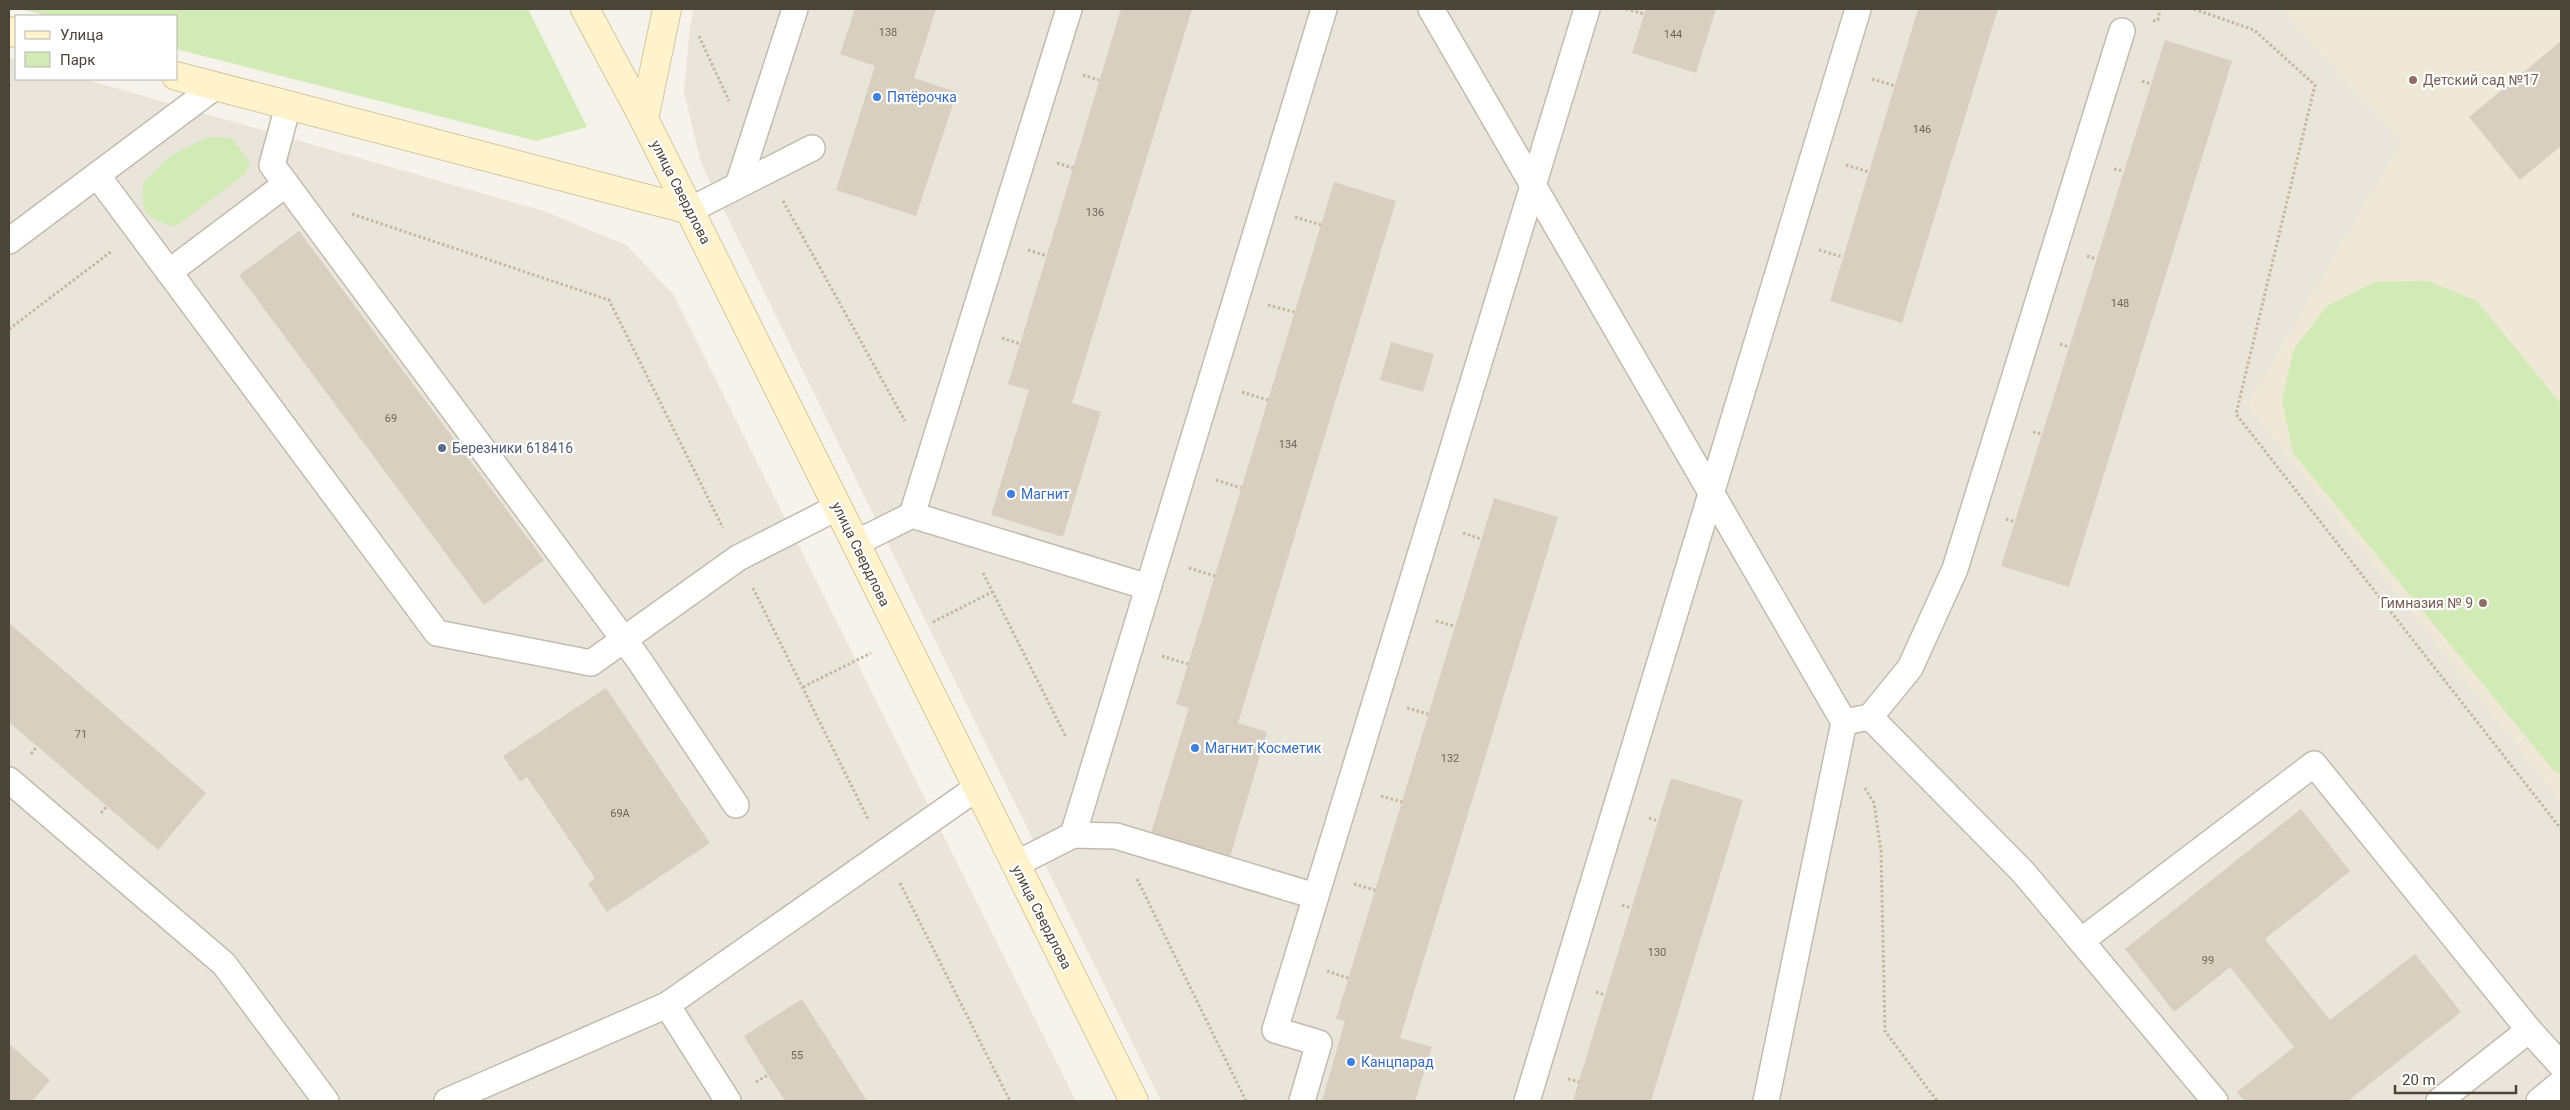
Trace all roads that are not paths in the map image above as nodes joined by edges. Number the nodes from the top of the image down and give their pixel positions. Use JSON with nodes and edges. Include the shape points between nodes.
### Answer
{"nodes":[{"id":1,"x":585,"y":9,"type":"edge"},
{"id":2,"x":668,"y":9,"type":"edge"},
{"id":3,"x":795,"y":9,"type":"edge"},
{"id":4,"x":1068,"y":9,"type":"edge"},
{"id":5,"x":1324,"y":9,"type":"edge"},
{"id":6,"x":1432,"y":9,"type":"edge"},
{"id":7,"x":1587,"y":9,"type":"edge"},
{"id":8,"x":1858,"y":9,"type":"edge"},
{"id":9,"x":2122,"y":31,"type":"dead end"},
{"id":10,"x":178,"y":76,"type":"edge"},
{"id":11,"x":216,"y":86,"type":"junction"},
{"id":12,"x":288,"y":106,"type":"junction"},
{"id":13,"x":644,"y":119,"type":"junction"},
{"id":14,"x":812,"y":148,"type":"dead end"},
{"id":15,"x":97,"y":175,"type":"junction"},
{"id":16,"x":286,"y":184,"type":"junction"},
{"id":17,"x":738,"y":185,"type":"junction"},
{"id":18,"x":1533,"y":185,"type":"junction"},
{"id":19,"x":690,"y":210,"type":"junction"},
{"id":20,"x":9,"y":241,"type":"edge"},
{"id":21,"x":169,"y":272,"type":"junction"},
{"id":22,"x":1712,"y":494,"type":"junction"},
{"id":23,"x":838,"y":507,"type":"junction"},
{"id":24,"x":912,"y":515,"type":"junction"},
{"id":25,"x":856,"y":543,"type":"junction"},
{"id":26,"x":1148,"y":586,"type":"junction"},
{"id":27,"x":624,"y":639,"type":"junction"},
{"id":28,"x":1870,"y":718,"type":"junction"},
{"id":29,"x":1844,"y":722,"type":"junction"},
{"id":30,"x":9,"y":780,"type":"edge"},
{"id":31,"x":978,"y":787,"type":"junction"},
{"id":32,"x":736,"y":806,"type":"dead end"},
{"id":33,"x":1073,"y":835,"type":"junction"},
{"id":34,"x":1016,"y":864,"type":"junction"},
{"id":35,"x":1315,"y":896,"type":"junction"},
{"id":36,"x":2081,"y":942,"type":"junction"},
{"id":37,"x":667,"y":1005,"type":"junction"},
{"id":38,"x":2529,"y":1030,"type":"junction"},
{"id":39,"x":2561,"y":1065,"type":"edge"},
{"id":40,"x":2561,"y":1083,"type":"edge"},
{"id":41,"x":326,"y":1101,"type":"edge"},
{"id":42,"x":447,"y":1101,"type":"edge"},
{"id":43,"x":728,"y":1101,"type":"edge"},
{"id":44,"x":1134,"y":1101,"type":"edge"},
{"id":45,"x":1302,"y":1101,"type":"edge"},
{"id":46,"x":1527,"y":1101,"type":"edge"},
{"id":47,"x":1766,"y":1101,"type":"edge"},
{"id":48,"x":2215,"y":1101,"type":"edge"},
{"id":49,"x":2439,"y":1101,"type":"edge"},
{"id":50,"x":2539,"y":1101,"type":"edge"}],
"edges":[{"from":1,"to":13,"type":"main road","name":"улица Свердлова"},
{"from":2,"to":13,"type":"main road"},
{"from":3,"to":17,"type":"lane"},
{"from":4,"to":24,"type":"lane"},
{"from":5,"to":26,"type":"lane"},
{"from":6,"to":18,"type":"lane"},
{"from":7,"to":18,"type":"lane"},
{"from":8,"to":22,"type":"lane"},
{"from":9,"to":28,"type":"lane","via":[[1955,569],[1910,668]]},
{"from":10,"to":11,"type":"main road"},
{"from":11,"to":12,"type":"main road"},
{"from":11,"to":15,"type":"lane"},
{"from":12,"to":16,"type":"lane","via":[[272,165]]},
{"from":12,"to":19,"type":"main road"},
{"from":13,"to":19,"type":"main road","name":"улица Свердлова"},
{"from":14,"to":17,"type":"lane"},
{"from":15,"to":20,"type":"lane"},
{"from":15,"to":21,"type":"lane"},
{"from":16,"to":21,"type":"lane"},
{"from":16,"to":27,"type":"lane"},
{"from":17,"to":19,"type":"lane"},
{"from":18,"to":22,"type":"lane"},
{"from":18,"to":35,"type":"lane"},
{"from":19,"to":23,"type":"main road","name":"улица Свердлова"},
{"from":21,"to":27,"type":"lane","via":[[437,633],[591,663]]},
{"from":22,"to":29,"type":"lane"},
{"from":22,"to":46,"type":"lane"},
{"from":23,"to":25,"type":"main road","name":"улица Свердлова"},
{"from":23,"to":27,"type":"lane","via":[[738,558]]},
{"from":24,"to":25,"type":"lane"},
{"from":24,"to":26,"type":"lane"},
{"from":25,"to":31,"type":"main road","name":"улица Свердлова"},
{"from":26,"to":33,"type":"lane"},
{"from":27,"to":32,"type":"lane"},
{"from":28,"to":29,"type":"lane"},
{"from":28,"to":36,"type":"lane","via":[[2023,872]]},
{"from":29,"to":47,"type":"lane"},
{"from":30,"to":41,"type":"lane","via":[[224,964]]},
{"from":31,"to":34,"type":"main road","name":"улица Свердлова"},
{"from":31,"to":37,"type":"lane"},
{"from":33,"to":34,"type":"lane"},
{"from":33,"to":35,"type":"lane","via":[[1116,836]]},
{"from":34,"to":44,"type":"main road","name":"улица Свердлова"},
{"from":35,"to":45,"type":"lane","via":[[1274,1030],[1319,1044]]},
{"from":36,"to":38,"type":"lane","via":[[2314,764]]},
{"from":36,"to":48,"type":"lane"},
{"from":37,"to":42,"type":"lane"},
{"from":37,"to":43,"type":"lane"},
{"from":38,"to":39,"type":"lane"},
{"from":38,"to":49,"type":"lane"},
{"from":40,"to":50,"type":"lane"}]}
